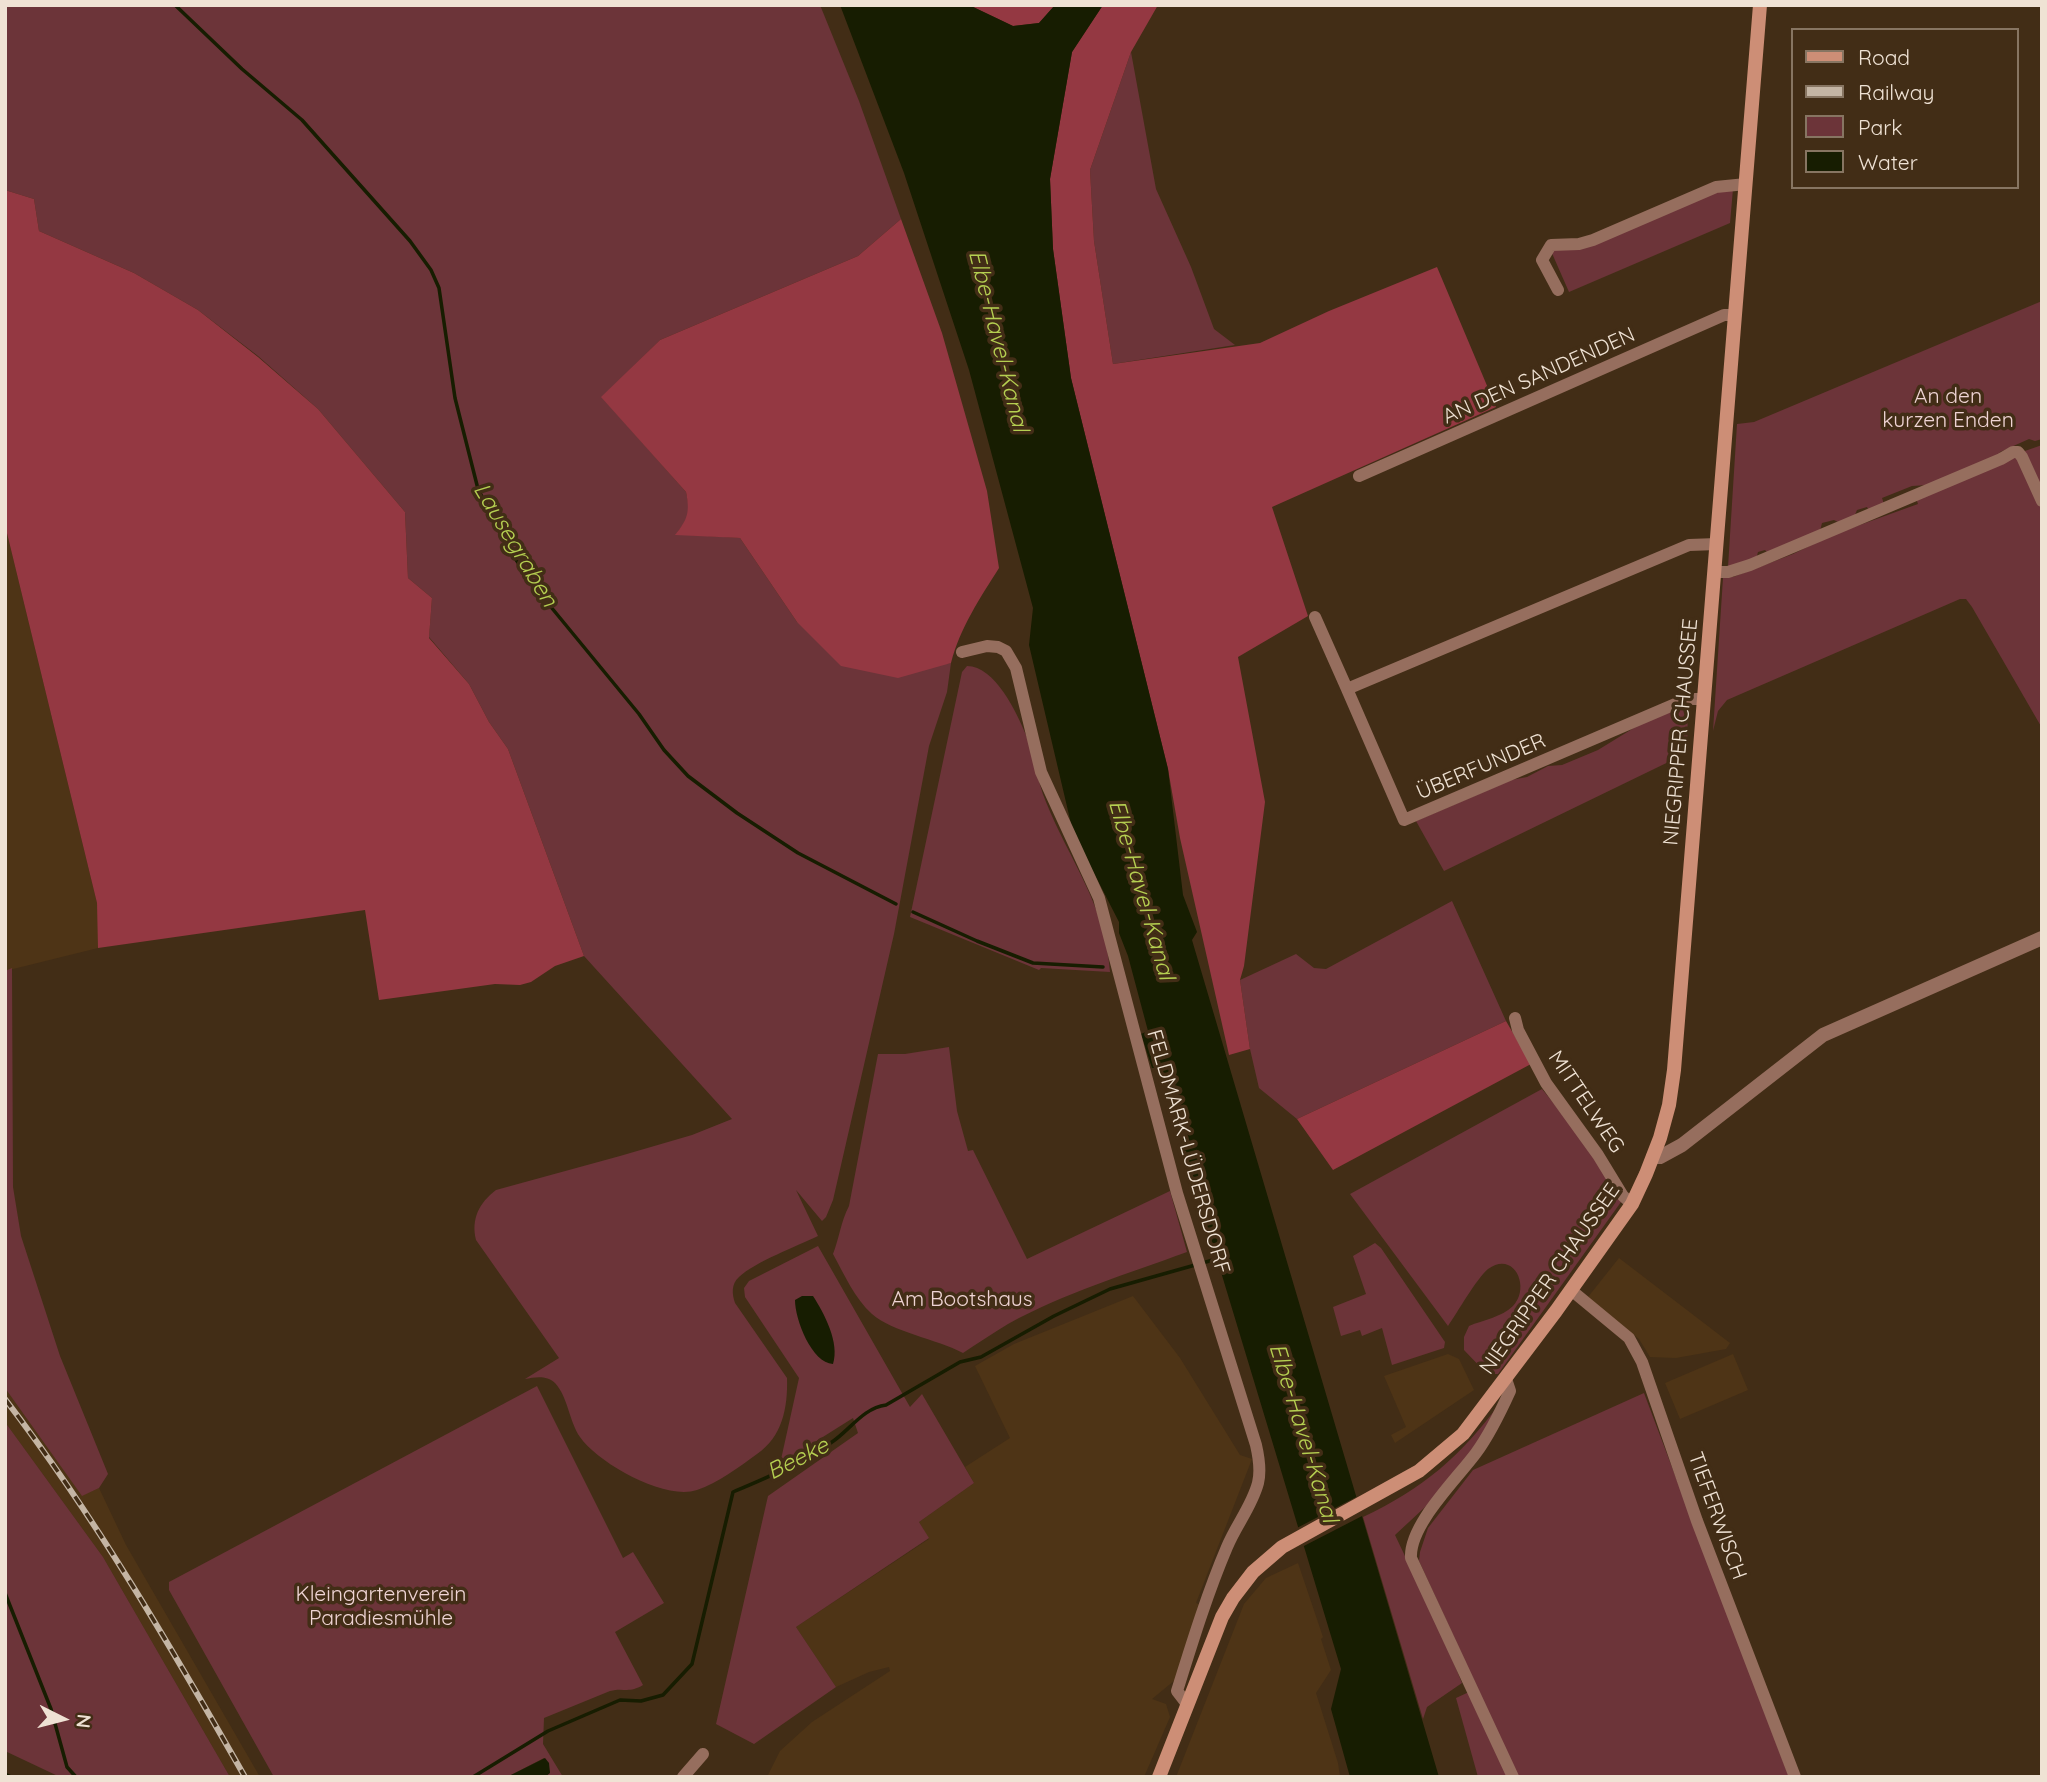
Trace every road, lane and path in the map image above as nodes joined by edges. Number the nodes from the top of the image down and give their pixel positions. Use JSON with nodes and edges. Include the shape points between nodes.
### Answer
{"nodes":[{"id":1,"x":1760,"y":5,"type":"edge"},
{"id":2,"x":1746,"y":184,"type":"junction"},
{"id":3,"x":1558,"y":290,"type":"dead end"},
{"id":4,"x":1735,"y":315,"type":"junction"},
{"id":5,"x":1359,"y":476,"type":"dead end"},
{"id":6,"x":2042,"y":501,"type":"edge"},
{"id":7,"x":1717,"y":544,"type":"junction"},
{"id":8,"x":1714,"y":572,"type":"junction"},
{"id":9,"x":1315,"y":617,"type":"dead end"},
{"id":10,"x":962,"y":652,"type":"dead end"},
{"id":11,"x":1348,"y":689,"type":"junction"},
{"id":12,"x":1705,"y":699,"type":"junction"},
{"id":13,"x":2042,"y":938,"type":"edge"},
{"id":14,"x":1515,"y":1018,"type":"dead end"},
{"id":15,"x":1653,"y":1157,"type":"junction"},
{"id":16,"x":1632,"y":1204,"type":"junction"},
{"id":17,"x":1571,"y":1290,"type":"junction"},
{"id":18,"x":1506,"y":1379,"type":"junction"},
{"id":19,"x":1187,"y":1704,"type":"junction"},
{"id":20,"x":703,"y":1754,"type":"dead end"},
{"id":21,"x":683,"y":1777,"type":"edge"},
{"id":22,"x":1159,"y":1777,"type":"edge"},
{"id":23,"x":1513,"y":1777,"type":"edge"},
{"id":24,"x":1795,"y":1777,"type":"edge"}],
"edges":[{"from":1,"to":2,"type":"main road","name":"NIEGRIPPER CHAUSSEE"},
{"from":2,"to":3,"type":"street","via":[[1716,187],[1593,240],[1551,245],[1542,260]]},
{"from":2,"to":4,"type":"main road","name":"NIEGRIPPER CHAUSSEE"},
{"from":4,"to":5,"type":"street","name":"AN DEN SANDENDEN","via":[[1724,315]]},
{"from":4,"to":7,"type":"main road","name":"NIEGRIPPER CHAUSSEE"},
{"from":6,"to":8,"type":"street","via":[[2022,457],[2012,452],[1750,565]]},
{"from":7,"to":8,"type":"main road","name":"NIEGRIPPER CHAUSSEE"},
{"from":7,"to":11,"type":"street","via":[[1689,545]]},
{"from":8,"to":12,"type":"main road","name":"NIEGRIPPER CHAUSSEE"},
{"from":9,"to":11,"type":"street","name":"ÜBERFUNDER"},
{"from":10,"to":19,"type":"street","name":"FELDMARK-LÜDERSDORF","via":[[998,647],[1016,668],[1041,772],[1099,898],[1177,1193],[1256,1445],[1259,1473],[1248,1508],[1220,1563],[1177,1691]]},
{"from":11,"to":12,"type":"street","name":"ÜBERFUNDER","via":[[1404,820],[1680,702]]},
{"from":12,"to":15,"type":"main road","name":"NIEGRIPPER CHAUSSEE","via":[[1674,1070]]},
{"from":13,"to":15,"type":"street","via":[[1823,1035],[1682,1145]]},
{"from":14,"to":16,"type":"street","name":"MITTELWEG","via":[[1546,1083]]},
{"from":15,"to":16,"type":"main road","name":"NIEGRIPPER CHAUSSEE"},
{"from":16,"to":17,"type":"main road","name":"NIEGRIPPER CHAUSSEE"},
{"from":17,"to":18,"type":"main road","name":"NIEGRIPPER CHAUSSEE"},
{"from":17,"to":24,"type":"street","name":"TIEFERWISCH","via":[[1629,1338],[1642,1362]]},
{"from":18,"to":19,"type":"main road","name":"NIEGRIPPER CHAUSSEE","via":[[1441,1455],[1264,1561],[1242,1584],[1222,1617]]},
{"from":18,"to":23,"type":"street","via":[[1510,1391],[1492,1428],[1421,1522],[1410,1552]]},
{"from":19,"to":22,"type":"main road","name":"NIEGRIPPER CHAUSSEE"},
{"from":20,"to":21,"type":"street"}]}
